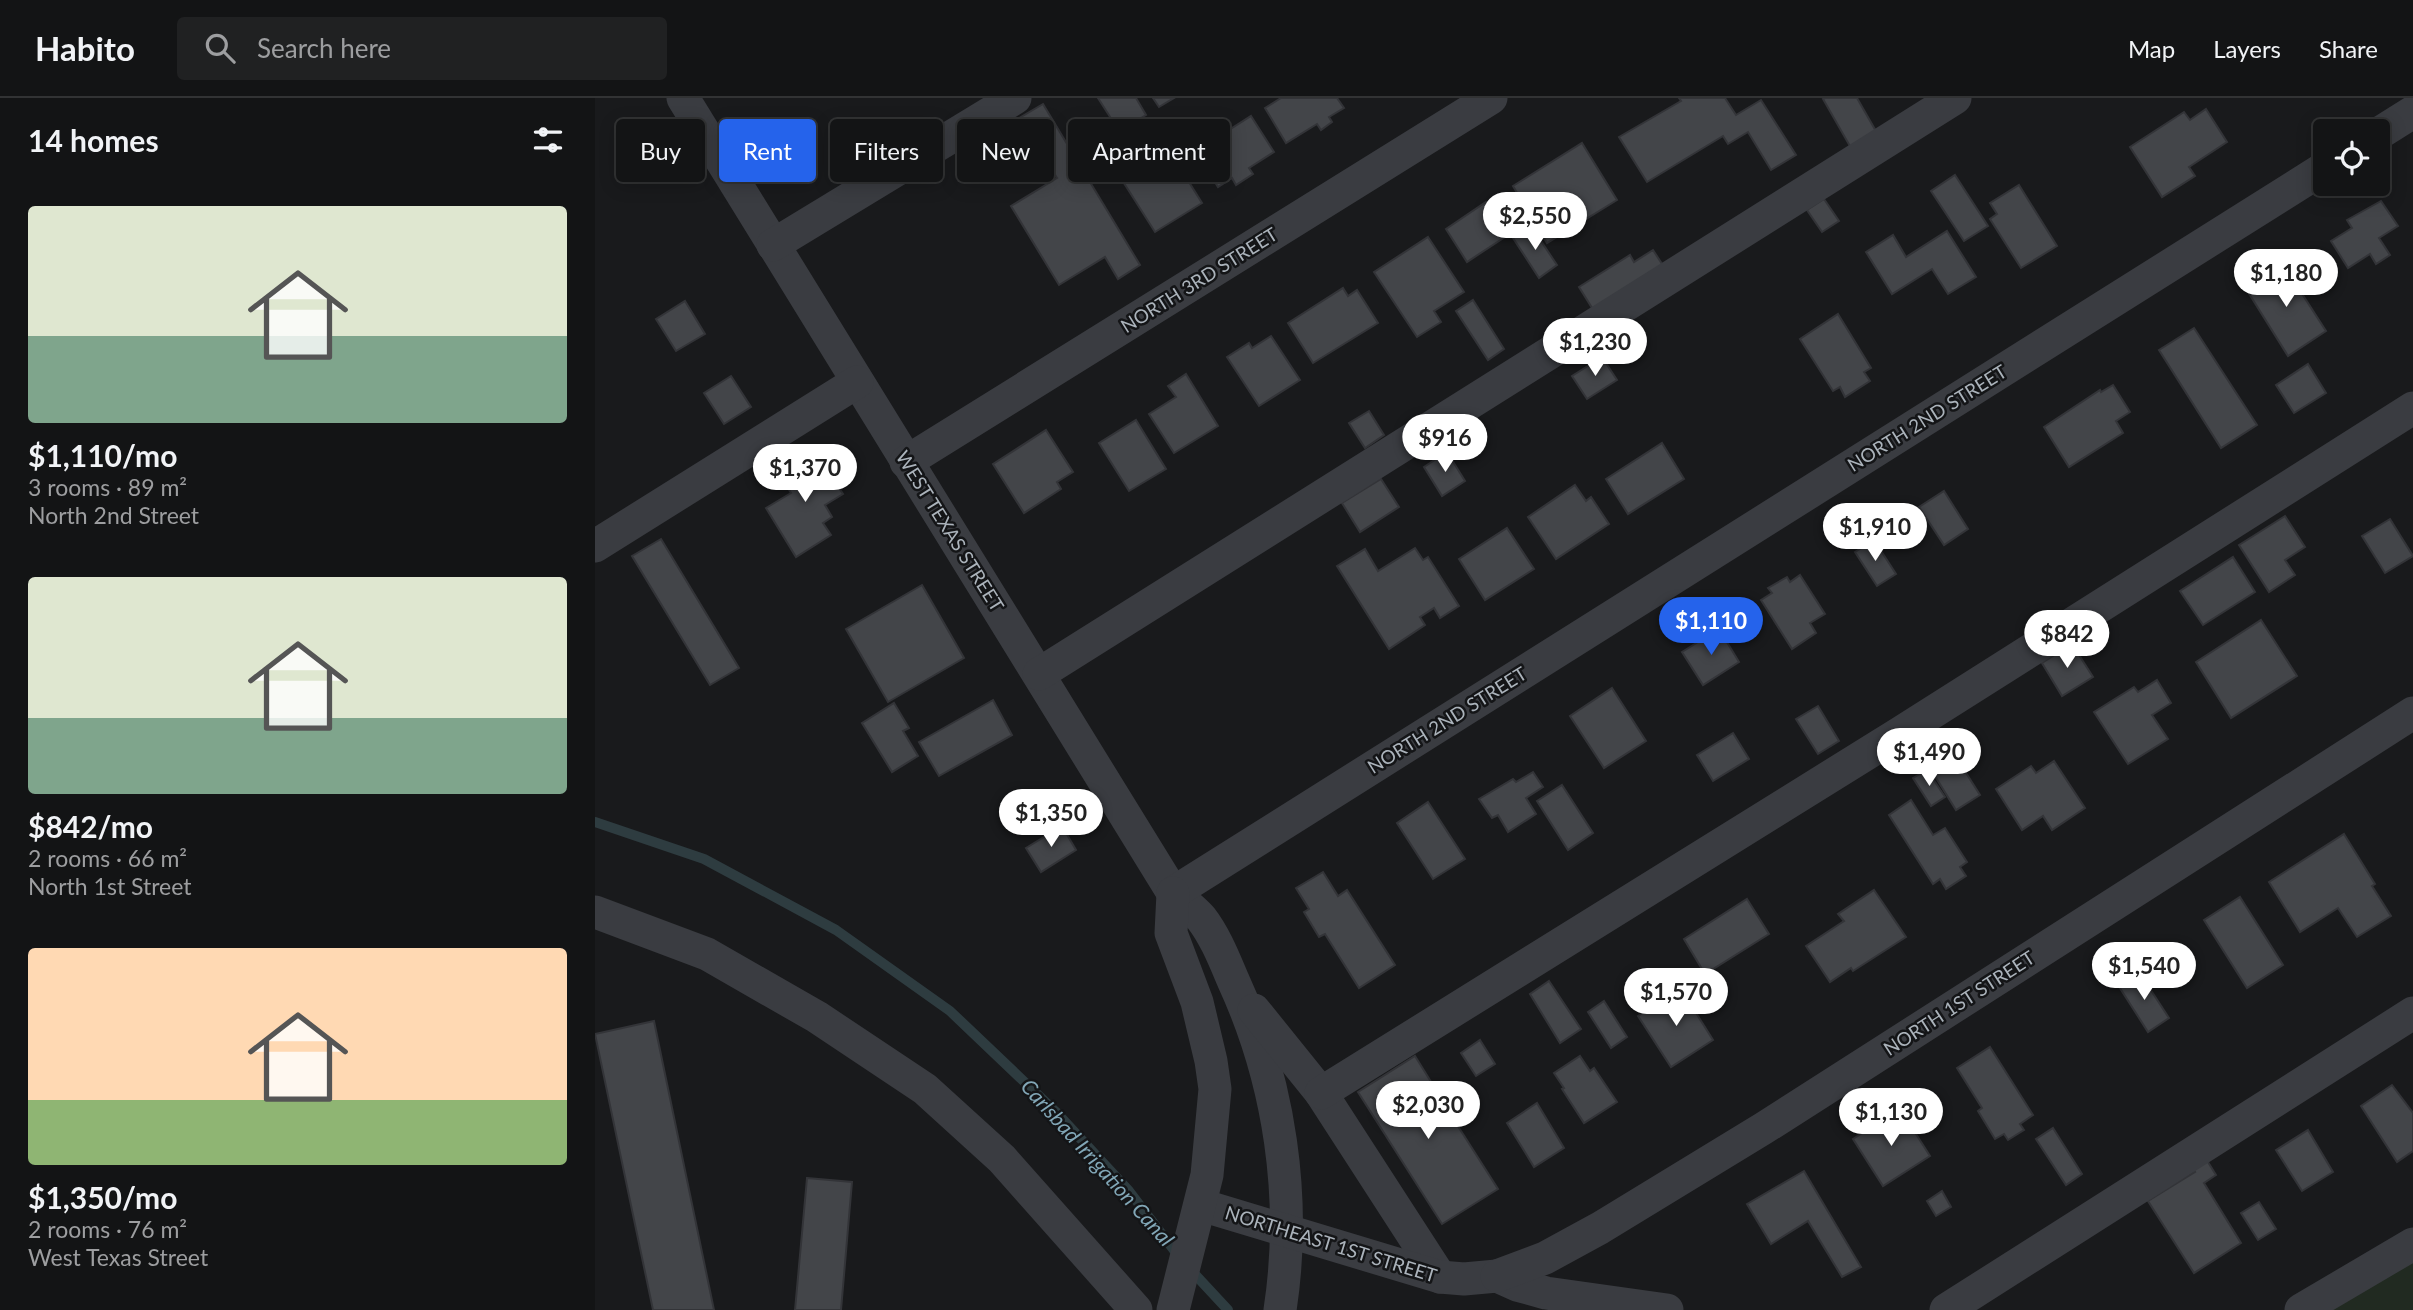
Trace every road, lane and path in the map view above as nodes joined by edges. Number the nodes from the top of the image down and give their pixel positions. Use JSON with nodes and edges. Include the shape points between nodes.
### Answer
{"nodes":[{"id":1,"x":683,"y":98,"type":"edge"},
{"id":2,"x":1015,"y":98,"type":"edge"},
{"id":3,"x":1491,"y":98,"type":"edge"},
{"id":4,"x":1955,"y":98,"type":"edge"},
{"id":5,"x":2413,"y":112,"type":"edge"},
{"id":6,"x":2390,"y":126,"type":"edge"},
{"id":7,"x":2313,"y":175,"type":"edge"},
{"id":8,"x":773,"y":245,"type":"junction"},
{"id":9,"x":857,"y":382,"type":"junction"},
{"id":10,"x":2413,"y":408,"type":"edge"},
{"id":11,"x":906,"y":462,"type":"junction"},
{"id":12,"x":595,"y":547,"type":"edge"},
{"id":13,"x":1039,"y":674,"type":"junction"},
{"id":14,"x":2413,"y":713,"type":"edge"},
{"id":15,"x":1173,"y":893,"type":"junction"},
{"id":16,"x":595,"y":912,"type":"edge"},
{"id":17,"x":1238,"y":990,"type":"junction"},
{"id":18,"x":2413,"y":1013,"type":"edge"},
{"id":19,"x":1321,"y":1093,"type":"junction"},
{"id":20,"x":1201,"y":1205,"type":"junction"},
{"id":21,"x":1288,"y":1230,"type":"junction"},
{"id":22,"x":2413,"y":1244,"type":"edge"},
{"id":23,"x":1497,"y":1276,"type":"junction"},
{"id":24,"x":1440,"y":1277,"type":"junction"},
{"id":25,"x":1174,"y":1306,"type":"edge"},
{"id":26,"x":1136,"y":1310,"type":"edge"},
{"id":27,"x":1280,"y":1310,"type":"edge"},
{"id":28,"x":1667,"y":1310,"type":"edge"},
{"id":29,"x":1946,"y":1310,"type":"edge"},
{"id":30,"x":2301,"y":1310,"type":"edge"}],
"edges":[{"from":1,"to":8,"type":"street","name":"WEST TEXAS STREET"},
{"from":2,"to":8,"type":"street"},
{"from":3,"to":11,"type":"street","name":"NORTH 3RD STREET"},
{"from":4,"to":13,"type":"street"},
{"from":5,"to":6,"type":"street"},
{"from":7,"to":15,"type":"street","name":"NORTH 2ND STREET"},
{"from":8,"to":9,"type":"street","name":"WEST TEXAS STREET"},
{"from":9,"to":11,"type":"street","name":"WEST TEXAS STREET"},
{"from":9,"to":12,"type":"street"},
{"from":10,"to":19,"type":"street"},
{"from":11,"to":13,"type":"street","name":"WEST TEXAS STREET"},
{"from":13,"to":15,"type":"street","name":"WEST TEXAS STREET"},
{"from":14,"to":23,"type":"street","name":"NORTH 1ST STREET","via":[[1729,1149],[1600,1228],[1545,1258]]},
{"from":15,"to":17,"type":"street","name":"WEST TEXAS STREET","via":[[1200,918]]},
{"from":15,"to":20,"type":"street","via":[[1171,933],[1197,1002],[1215,1089]]},
{"from":16,"to":26,"type":"street","via":[[707,954],[817,1017],[925,1089],[1002,1159]]},
{"from":17,"to":19,"type":"street"},
{"from":17,"to":21,"type":"street","name":"WEST TEXAS STREET","via":[[1276,1115]]},
{"from":18,"to":29,"type":"street"},
{"from":19,"to":24,"type":"street"},
{"from":20,"to":21,"type":"street","name":"NORTHEAST 1ST STREET"},
{"from":20,"to":25,"type":"street"},
{"from":21,"to":24,"type":"street","name":"NORTHEAST 1ST STREET"},
{"from":21,"to":27,"type":"street","name":"WEST TEXAS STREET"},
{"from":22,"to":30,"type":"street"},
{"from":23,"to":24,"type":"street","name":"NORTHEAST 1ST STREET"},
{"from":23,"to":28,"type":"street","name":"NORTHEAST 1ST STREET","via":[[1546,1293]]}]}
